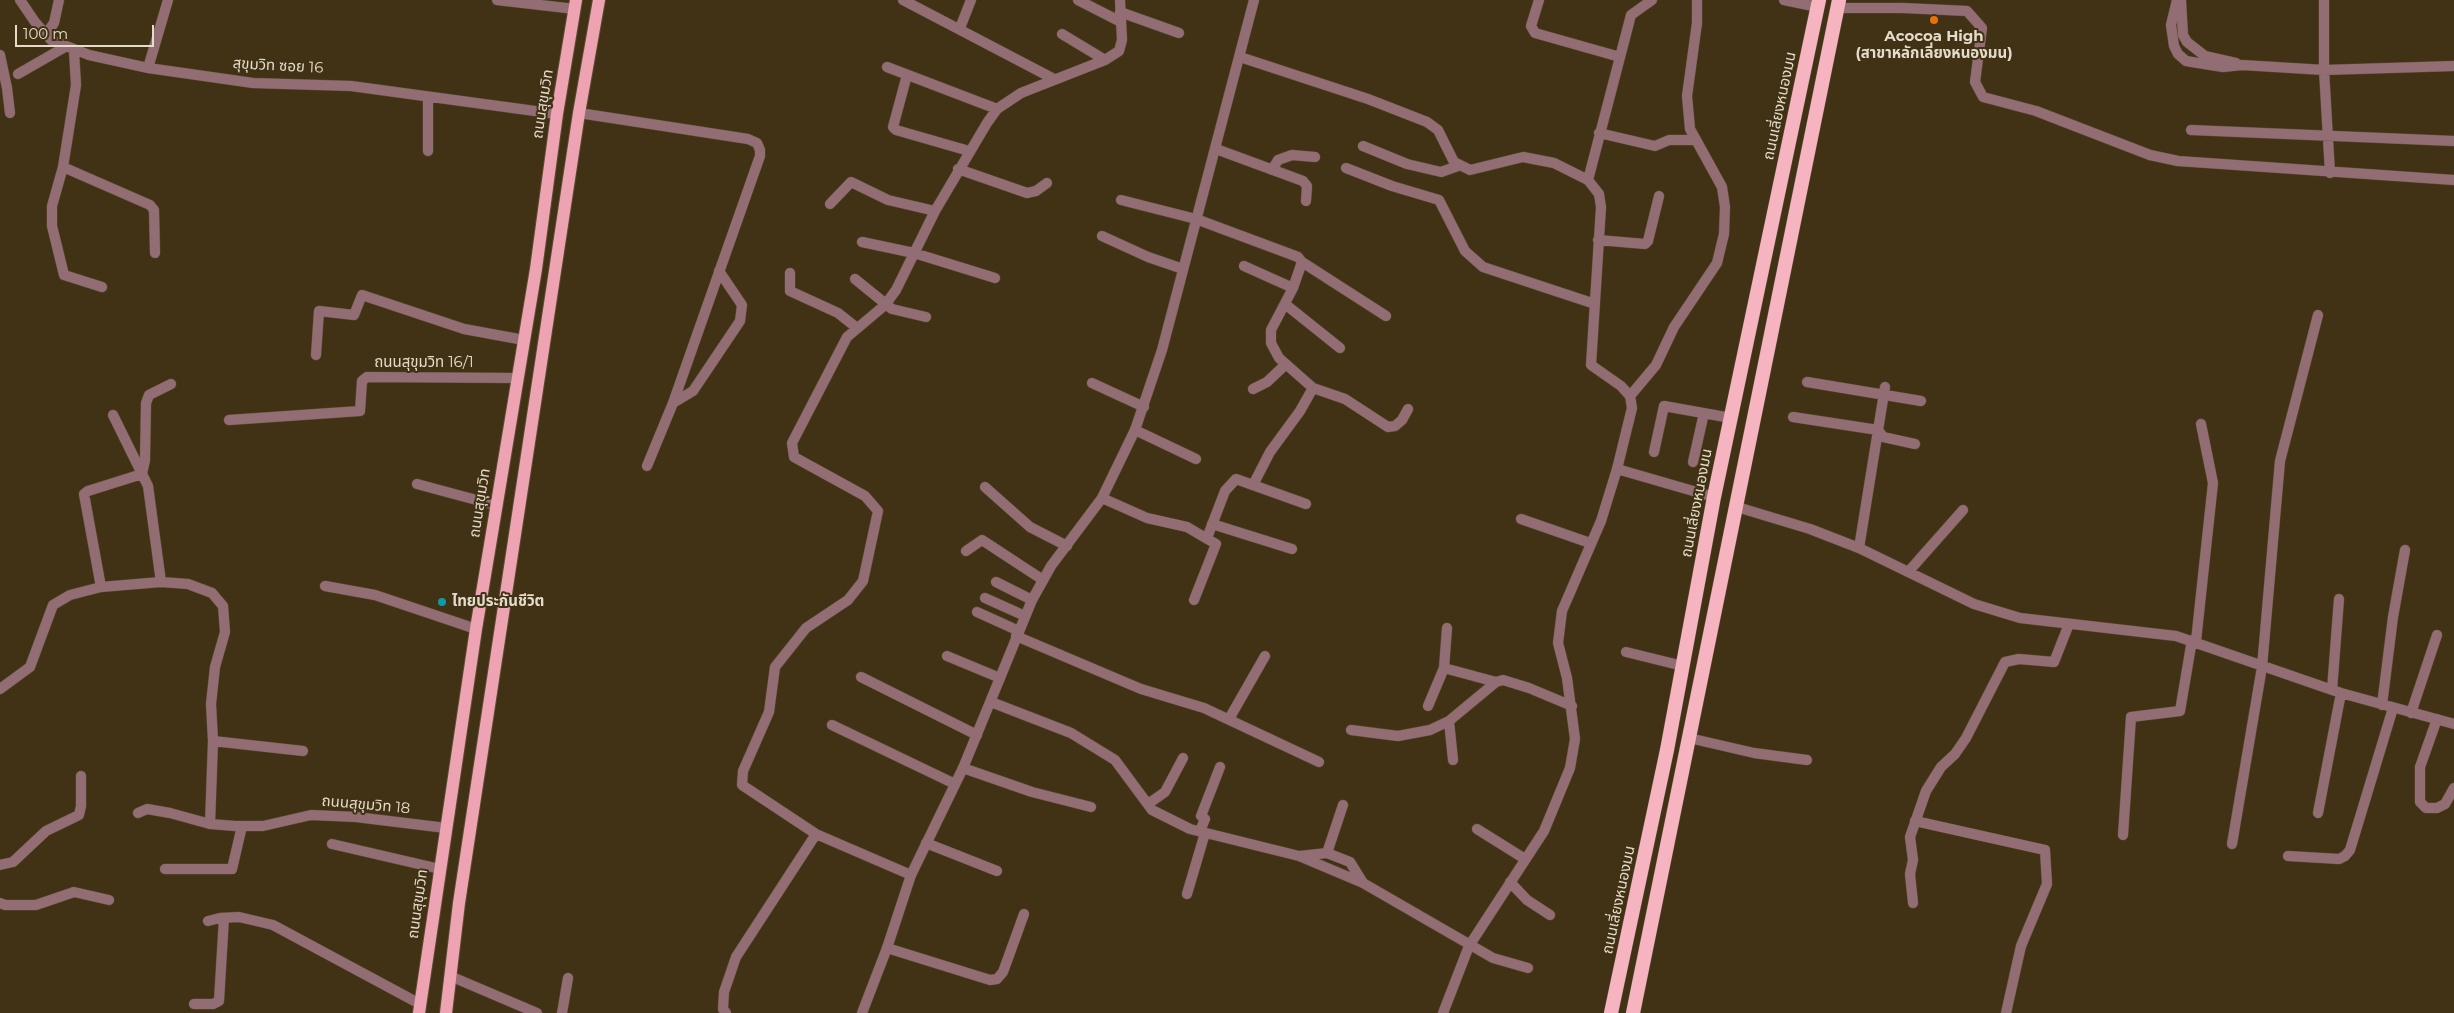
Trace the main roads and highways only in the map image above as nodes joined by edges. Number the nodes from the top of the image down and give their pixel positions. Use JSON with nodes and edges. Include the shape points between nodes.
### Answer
{"nodes":[{"id":1,"x":599,"y":0,"type":"edge"},
{"id":2,"x":1819,"y":4,"type":"edge"},
{"id":3,"x":1838,"y":4,"type":"edge"},
{"id":4,"x":576,"y":5,"type":"edge"},
{"id":5,"x":1755,"y":302,"type":"junction"},
{"id":6,"x":1777,"y":306,"type":"junction"},
{"id":7,"x":420,"y":1008,"type":"edge"},
{"id":8,"x":446,"y":1013,"type":"edge"},
{"id":9,"x":1611,"y":1013,"type":"edge"},
{"id":10,"x":1633,"y":1013,"type":"edge"}],
"edges":[{"from":1,"to":8,"type":"main road","via":[[462,884]]},
{"from":2,"to":5,"type":"highway","name":"ถนนเลี่ยงหนองมน"},
{"from":3,"to":6,"type":"highway"},
{"from":4,"to":7,"type":"main road","name":"ถนนสุขุมวิท","via":[[476,629]]},
{"from":5,"to":6,"type":"highway"},
{"from":5,"to":9,"type":"highway","name":"ถนนเลี่ยงหนองมน","via":[[1714,497],[1668,750]]},
{"from":6,"to":10,"type":"highway"}]}
